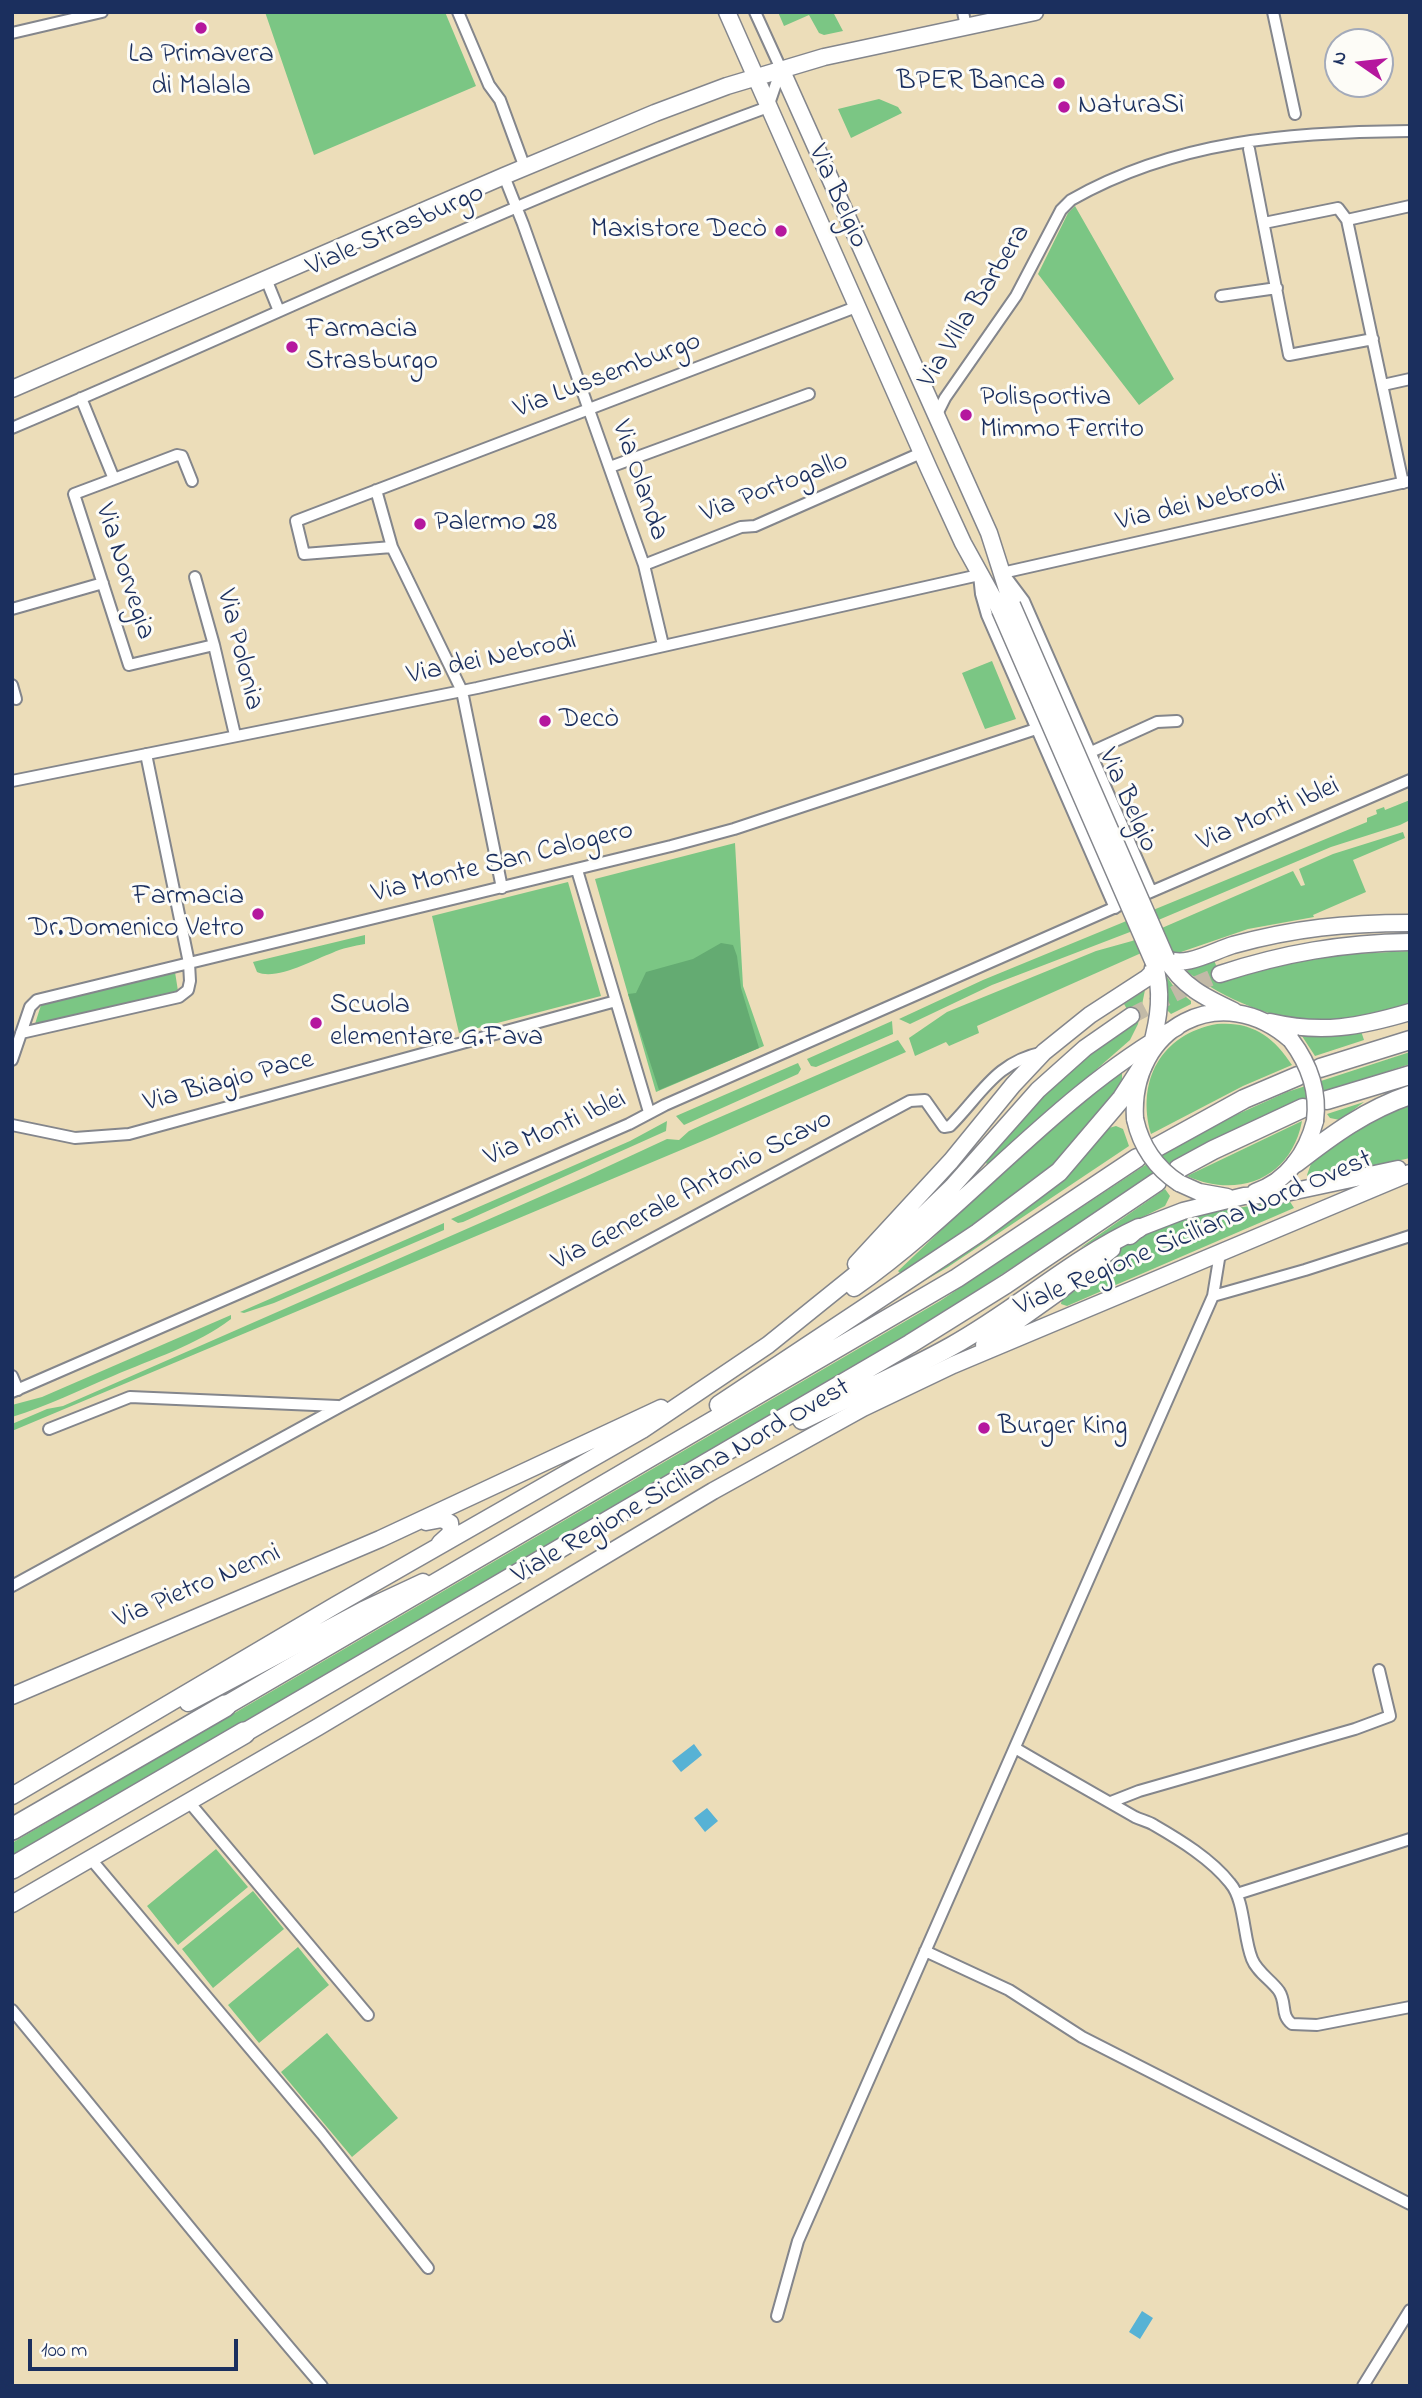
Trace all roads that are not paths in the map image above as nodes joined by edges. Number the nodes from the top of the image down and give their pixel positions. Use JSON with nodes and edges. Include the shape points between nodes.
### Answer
{"nodes":[{"id":1,"x":102,"y":12,"type":"edge"},
{"id":2,"x":458,"y":12,"type":"edge"},
{"id":3,"x":727,"y":12,"type":"edge"},
{"id":4,"x":755,"y":12,"type":"edge"},
{"id":5,"x":1035,"y":12,"type":"edge"},
{"id":6,"x":1273,"y":12,"type":"edge"},
{"id":7,"x":964,"y":20,"type":"edge"},
{"id":8,"x":12,"y":33,"type":"edge"},
{"id":9,"x":781,"y":69,"type":"junction"},
{"id":10,"x":755,"y":77,"type":"junction"},
{"id":11,"x":768,"y":107,"type":"junction"},
{"id":12,"x":1295,"y":114,"type":"dead end"},
{"id":13,"x":1410,"y":131,"type":"edge"},
{"id":14,"x":1249,"y":149,"type":"dead end"},
{"id":15,"x":525,"y":168,"type":"junction"},
{"id":16,"x":504,"y":176,"type":"junction"},
{"id":17,"x":1410,"y":206,"type":"edge"},
{"id":18,"x":517,"y":208,"type":"junction"},
{"id":19,"x":1347,"y":220,"type":"junction"},
{"id":20,"x":1264,"y":223,"type":"junction"},
{"id":21,"x":266,"y":279,"type":"junction"},
{"id":22,"x":1277,"y":288,"type":"junction"},
{"id":23,"x":1221,"y":296,"type":"dead end"},
{"id":24,"x":856,"y":307,"type":"junction"},
{"id":25,"x":279,"y":311,"type":"junction"},
{"id":26,"x":895,"y":326,"type":"junction"},
{"id":27,"x":870,"y":338,"type":"junction"},
{"id":28,"x":1373,"y":339,"type":"junction"},
{"id":29,"x":914,"y":369,"type":"junction"},
{"id":30,"x":1410,"y":379,"type":"edge"},
{"id":31,"x":889,"y":381,"type":"junction"},
{"id":32,"x":1383,"y":385,"type":"junction"},
{"id":33,"x":12,"y":389,"type":"edge"},
{"id":34,"x":809,"y":394,"type":"dead end"},
{"id":35,"x":81,"y":398,"type":"junction"},
{"id":36,"x":589,"y":409,"type":"junction"},
{"id":37,"x":936,"y":416,"type":"junction"},
{"id":38,"x":12,"y":428,"type":"edge"},
{"id":39,"x":921,"y":453,"type":"junction"},
{"id":40,"x":610,"y":467,"type":"junction"},
{"id":41,"x":114,"y":478,"type":"junction"},
{"id":42,"x":192,"y":481,"type":"dead end"},
{"id":43,"x":1406,"y":482,"type":"edge"},
{"id":44,"x":376,"y":489,"type":"junction"},
{"id":45,"x":392,"y":547,"type":"junction"},
{"id":46,"x":644,"y":565,"type":"junction"},
{"id":47,"x":1002,"y":573,"type":"junction"},
{"id":48,"x":979,"y":575,"type":"junction"},
{"id":49,"x":195,"y":577,"type":"dead end"},
{"id":50,"x":103,"y":583,"type":"junction"},
{"id":51,"x":1006,"y":608,"type":"junction"},
{"id":52,"x":12,"y":609,"type":"edge"},
{"id":53,"x":214,"y":645,"type":"junction"},
{"id":54,"x":663,"y":645,"type":"junction"},
{"id":55,"x":12,"y":685,"type":"edge"},
{"id":56,"x":462,"y":691,"type":"junction"},
{"id":57,"x":16,"y":699,"type":"dead end"},
{"id":58,"x":1177,"y":720,"type":"dead end"},
{"id":59,"x":1036,"y":729,"type":"junction"},
{"id":60,"x":236,"y":735,"type":"junction"},
{"id":61,"x":1091,"y":752,"type":"junction"},
{"id":62,"x":146,"y":754,"type":"junction"},
{"id":63,"x":1410,"y":780,"type":"edge"},
{"id":64,"x":12,"y":781,"type":"edge"},
{"id":65,"x":577,"y":870,"type":"junction"},
{"id":66,"x":502,"y":888,"type":"junction"},
{"id":67,"x":1149,"y":893,"type":"joint"},
{"id":68,"x":1116,"y":907,"type":"joint"},
{"id":69,"x":1410,"y":923,"type":"edge"},
{"id":70,"x":1410,"y":942,"type":"edge"},
{"id":71,"x":1160,"y":961,"type":"junction"},
{"id":72,"x":189,"y":963,"type":"junction"},
{"id":73,"x":1220,"y":974,"type":"tunnel mouth"},
{"id":74,"x":617,"y":1001,"type":"junction"},
{"id":75,"x":1410,"y":1012,"type":"edge"},
{"id":76,"x":1131,"y":1016,"type":"tunnel mouth"},
{"id":77,"x":1251,"y":1017,"type":"junction"},
{"id":78,"x":21,"y":1033,"type":"junction"},
{"id":79,"x":1410,"y":1040,"type":"edge"},
{"id":80,"x":1044,"y":1052,"type":"junction"},
{"id":81,"x":1148,"y":1053,"type":"junction"},
{"id":82,"x":12,"y":1060,"type":"edge"},
{"id":83,"x":1320,"y":1068,"type":"dead end"},
{"id":84,"x":1410,"y":1075,"type":"edge"},
{"id":85,"x":1298,"y":1076,"type":"dead end"},
{"id":86,"x":1410,"y":1095,"type":"edge"},
{"id":87,"x":1327,"y":1100,"type":"dead end"},
{"id":88,"x":649,"y":1112,"type":"junction"},
{"id":89,"x":1309,"y":1114,"type":"junction"},
{"id":90,"x":12,"y":1125,"type":"edge"},
{"id":91,"x":1157,"y":1146,"type":"dead end"},
{"id":92,"x":1137,"y":1158,"type":"dead end"},
{"id":93,"x":1296,"y":1163,"type":"junction"},
{"id":94,"x":1410,"y":1166,"type":"edge"},
{"id":95,"x":1410,"y":1173,"type":"edge"},
{"id":96,"x":1179,"y":1176,"type":"junction"},
{"id":97,"x":1157,"y":1182,"type":"dead end"},
{"id":98,"x":1244,"y":1196,"type":"junction"},
{"id":99,"x":1139,"y":1228,"type":"junction"},
{"id":100,"x":1410,"y":1236,"type":"edge"},
{"id":101,"x":1220,"y":1253,"type":"junction"},
{"id":102,"x":1213,"y":1296,"type":"junction"},
{"id":103,"x":822,"y":1300,"type":"junction"},
{"id":104,"x":768,"y":1345,"type":"junction"},
{"id":105,"x":953,"y":1365,"type":"junction"},
{"id":106,"x":12,"y":1376,"type":"edge"},
{"id":107,"x":713,"y":1383,"type":"junction"},
{"id":108,"x":15,"y":1391,"type":"edge"},
{"id":109,"x":341,"y":1406,"type":"junction"},
{"id":110,"x":48,"y":1429,"type":"dead end"},
{"id":111,"x":590,"y":1494,"type":"junction"},
{"id":112,"x":607,"y":1522,"type":"junction"},
{"id":113,"x":403,"y":1528,"type":"junction"},
{"id":114,"x":496,"y":1549,"type":"junction"},
{"id":115,"x":426,"y":1554,"type":"junction"},
{"id":116,"x":12,"y":1586,"type":"edge"},
{"id":117,"x":1379,"y":1670,"type":"dead end"},
{"id":118,"x":12,"y":1696,"type":"edge"},
{"id":119,"x":225,"y":1706,"type":"joint"},
{"id":120,"x":143,"y":1719,"type":"junction"},
{"id":121,"x":244,"y":1733,"type":"joint"},
{"id":122,"x":1014,"y":1748,"type":"junction"},
{"id":123,"x":12,"y":1797,"type":"edge"},
{"id":124,"x":1111,"y":1801,"type":"junction"},
{"id":125,"x":189,"y":1802,"type":"junction"},
{"id":126,"x":12,"y":1829,"type":"edge"},
{"id":127,"x":1410,"y":1839,"type":"edge"},
{"id":128,"x":90,"y":1858,"type":"junction"},
{"id":129,"x":12,"y":1868,"type":"edge"},
{"id":130,"x":1237,"y":1894,"type":"junction"},
{"id":131,"x":12,"y":1904,"type":"edge"},
{"id":132,"x":925,"y":1951,"type":"junction"},
{"id":133,"x":1410,"y":2007,"type":"edge"},
{"id":134,"x":12,"y":2010,"type":"edge"},
{"id":135,"x":369,"y":2015,"type":"dead end"},
{"id":136,"x":1410,"y":2204,"type":"edge"},
{"id":137,"x":428,"y":2269,"type":"dead end"},
{"id":138,"x":1410,"y":2309,"type":"edge"},
{"id":139,"x":777,"y":2316,"type":"dead end"},
{"id":140,"x":322,"y":2386,"type":"edge"},
{"id":141,"x":1363,"y":2386,"type":"edge"}],
"edges":[{"from":1,"to":8,"type":"street"},
{"from":2,"to":15,"type":"street","via":[[500,100]]},
{"from":3,"to":10,"type":"street","name":"Via Belgio"},
{"from":4,"to":9,"type":"street"},
{"from":5,"to":7,"type":"street","name":"Viale Strasburgo"},
{"from":6,"to":12,"type":"street"},
{"from":7,"to":9,"type":"street","name":"Viale Strasburgo"},
{"from":9,"to":10,"type":"street","name":"Viale Strasburgo"},
{"from":9,"to":11,"type":"street"},
{"from":9,"to":26,"type":"street","name":"Via Belgio"},
{"from":10,"to":11,"type":"street","name":"Via Belgio"},
{"from":10,"to":15,"type":"street","name":"Viale Strasburgo"},
{"from":11,"to":18,"type":"street","name":"Viale Strasburgo","via":[[674,141]]},
{"from":11,"to":24,"type":"street","name":"Via Belgio"},
{"from":13,"to":37,"type":"street","name":"Via Villa Barbera","via":[[1298,134],[1209,148],[1154,163],[1071,200],[1061,210],[1016,296]]},
{"from":14,"to":20,"type":"street"},
{"from":15,"to":16,"type":"street","name":"Viale Strasburgo"},
{"from":16,"to":18,"type":"street","name":"Via Olanda"},
{"from":16,"to":21,"type":"street","name":"Viale Strasburgo"},
{"from":17,"to":19,"type":"street"},
{"from":18,"to":25,"type":"street","name":"Viale Strasburgo"},
{"from":18,"to":36,"type":"street","name":"Via Olanda"},
{"from":19,"to":20,"type":"street","via":[[1338,208]]},
{"from":19,"to":28,"type":"street"},
{"from":20,"to":22,"type":"street"},
{"from":21,"to":25,"type":"street"},
{"from":21,"to":33,"type":"street","name":"Viale Strasburgo"},
{"from":22,"to":23,"type":"street"},
{"from":22,"to":28,"type":"street","via":[[1289,355]]},
{"from":24,"to":27,"type":"street","name":"Via Belgio"},
{"from":24,"to":36,"type":"street","name":"Via Lussemburgo"},
{"from":25,"to":35,"type":"street","name":"Viale Strasburgo"},
{"from":26,"to":27,"type":"street","via":[[893,335],[883,342]]},
{"from":26,"to":29,"type":"street","name":"Via Belgio"},
{"from":27,"to":31,"type":"street","name":"Via Belgio"},
{"from":28,"to":32,"type":"street"},
{"from":29,"to":31,"type":"street","via":[[900,366]]},
{"from":29,"to":37,"type":"street","name":"Via Belgio"},
{"from":30,"to":32,"type":"street"},
{"from":31,"to":39,"type":"street","name":"Via Belgio"},
{"from":32,"to":43,"type":"street"},
{"from":34,"to":40,"type":"street"},
{"from":35,"to":38,"type":"street","name":"Viale Strasburgo"},
{"from":35,"to":41,"type":"street","name":"Via Norvegia"},
{"from":36,"to":40,"type":"street","name":"Via Olanda"},
{"from":36,"to":44,"type":"street","name":"Via Lussemburgo"},
{"from":37,"to":47,"type":"street","name":"Via Belgio","via":[[989,533]]},
{"from":39,"to":46,"type":"street","name":"Via Portogallo","via":[[755,526],[741,527]]},
{"from":39,"to":48,"type":"street","name":"Via Belgio"},
{"from":40,"to":46,"type":"street","name":"Via Olanda"},
{"from":41,"to":42,"type":"street","via":[[177,455],[182,456]]},
{"from":41,"to":50,"type":"street","name":"Via Norvegia","via":[[74,494]]},
{"from":43,"to":47,"type":"street","name":"Via dei Nebrodi"},
{"from":44,"to":45,"type":"street"},
{"from":44,"to":45,"type":"street","name":"Via Lussemburgo","via":[[296,520],[304,554]]},
{"from":45,"to":56,"type":"street"},
{"from":46,"to":54,"type":"street","name":"Via Olanda"},
{"from":47,"to":51,"type":"street","name":"Via Belgio"},
{"from":47,"to":61,"type":"street","name":"Via Belgio","via":[[1024,601]]},
{"from":48,"to":51,"type":"street","name":"Via Belgio"},
{"from":48,"to":54,"type":"street","name":"Via dei Nebrodi"},
{"from":48,"to":59,"type":"street","name":"Via Belgio","via":[[987,615]]},
{"from":49,"to":53,"type":"street","name":"Via Polonia"},
{"from":50,"to":52,"type":"street"},
{"from":50,"to":53,"type":"street","name":"Via Norvegia","via":[[129,665]]},
{"from":51,"to":71,"type":"street","name":"Via Belgio","bridge":true},
{"from":53,"to":60,"type":"street","name":"Via Polonia"},
{"from":54,"to":56,"type":"street","name":"Via dei Nebrodi"},
{"from":55,"to":57,"type":"street"},
{"from":56,"to":60,"type":"street","name":"Via dei Nebrodi"},
{"from":56,"to":66,"type":"street"},
{"from":58,"to":61,"type":"street","via":[[1157,722]]},
{"from":59,"to":65,"type":"street","name":"Via Monte San Calogero","via":[[734,829]]},
{"from":59,"to":68,"type":"street","name":"Via Belgio"},
{"from":60,"to":62,"type":"street","name":"Via dei Nebrodi"},
{"from":61,"to":67,"type":"street","name":"Via Belgio"},
{"from":62,"to":64,"type":"street","name":"Via dei Nebrodi"},
{"from":62,"to":72,"type":"street"},
{"from":63,"to":67,"type":"street","name":"Via Monti Iblei"},
{"from":65,"to":66,"type":"street","name":"Via Monte San Calogero"},
{"from":65,"to":74,"type":"street"},
{"from":66,"to":72,"type":"street","name":"Via Monte San Calogero"},
{"from":68,"to":88,"type":"street","name":"Via Monti Iblei"},
{"from":69,"to":71,"type":"street","via":[[1320,926],[1258,938],[1180,962]]},
{"from":70,"to":73,"type":"street","via":[[1325,947]]},
{"from":71,"to":77,"type":"street","name":"Via Belgio","via":[[1194,991]]},
{"from":71,"to":80,"type":"street","via":[[1147,978]]},
{"from":71,"to":81,"type":"street","name":"Via Belgio","via":[[1160,997]]},
{"from":72,"to":78,"type":"street","name":"Via Monte San Calogero","via":[[37,1000]]},
{"from":72,"to":78,"type":"street","via":[[190,981],[184,995]]},
{"from":74,"to":88,"type":"street"},
{"from":74,"to":90,"type":"street","name":"Via Biagio Pace","via":[[129,1134],[75,1138]]},
{"from":75,"to":77,"type":"street","via":[[1324,1029]]},
{"from":76,"to":103,"type":"street","via":[[1063,1066],[935,1205]]},
{"from":77,"to":81,"type":"street","via":[[1204,1015],[1177,1027]]},
{"from":77,"to":89,"type":"street","bridge":true,"via":[[1291,1040],[1304,1059],[1316,1096]]},
{"from":78,"to":82,"type":"street","name":"Via Monte San Calogero"},
{"from":79,"to":83,"type":"main road"},
{"from":80,"to":103,"type":"street"},
{"from":80,"to":109,"type":"street","name":"Via Generale Antonio Scavo","via":[[1028,1055],[997,1073],[950,1126],[937,1120],[925,1100],[911,1101]]},
{"from":81,"to":96,"type":"street","bridge":true,"via":[[1134,1096],[1135,1119],[1152,1159],[1164,1172]]},
{"from":81,"to":104,"type":"street","via":[[1117,1063],[889,1264]]},
{"from":81,"to":111,"type":"main road","via":[[1122,1098],[1059,1172],[978,1233]]},
{"from":84,"to":87,"type":"main road"},
{"from":85,"to":91,"type":"main road"},
{"from":86,"to":93,"type":"main road","via":[[1358,1117]]},
{"from":88,"to":108,"type":"street","name":"Via Monti Iblei"},
{"from":89,"to":93,"type":"street","via":[[1305,1150]]},
{"from":89,"to":96,"type":"main road","via":[[1213,1150]]},
{"from":92,"to":111,"type":"main road","name":"Viale Regione Siciliana Nord Ovest","via":[[957,1278]]},
{"from":93,"to":98,"type":"street","via":[[1274,1183]]},
{"from":94,"to":98,"type":"street","via":[[1281,1194]]},
{"from":95,"to":101,"type":"street","name":"Viale Regione Siciliana Nord Ovest"},
{"from":96,"to":98,"type":"street","via":[[1213,1195]]},
{"from":97,"to":112,"type":"main road","name":"Viale Regione Siciliana Nord Ovest","via":[[910,1344]]},
{"from":98,"to":99,"type":"street","via":[[1182,1211]]},
{"from":99,"to":105,"type":"street","via":[[1057,1293]]},
{"from":99,"to":112,"type":"main road","via":[[1090,1254],[952,1346]]},
{"from":100,"to":102,"type":"street"},
{"from":101,"to":102,"type":"street"},
{"from":101,"to":105,"type":"street","name":"Viale Regione Siciliana Nord Ovest"},
{"from":102,"to":122,"type":"street"},
{"from":103,"to":104,"type":"street"},
{"from":104,"to":107,"type":"street"},
{"from":105,"to":125,"type":"street","name":"Viale Regione Siciliana Nord Ovest","via":[[863,1408],[713,1491]]},
{"from":106,"to":108,"type":"street"},
{"from":107,"to":113,"type":"street","name":"Via Pietro Nenni"},
{"from":107,"to":115,"type":"street","via":[[622,1443]]},
{"from":109,"to":110,"type":"street","via":[[130,1397]]},
{"from":109,"to":116,"type":"street","name":"Via Generale Antonio Scavo"},
{"from":111,"to":114,"type":"main road","name":"Viale Regione Siciliana Nord Ovest"},
{"from":112,"to":121,"type":"main road","name":"Viale Regione Siciliana Nord Ovest"},
{"from":113,"to":115,"type":"street","name":"Via Pietro Nenni","via":[[438,1519],[450,1523],[450,1535]]},
{"from":113,"to":118,"type":"street","name":"Via Pietro Nenni"},
{"from":114,"to":119,"type":"main road","name":"Viale Regione Siciliana Nord Ovest"},
{"from":114,"to":120,"type":"street","via":[[373,1605],[195,1700]]},
{"from":115,"to":120,"type":"street"},
{"from":117,"to":124,"type":"street","via":[[1390,1716]]},
{"from":119,"to":126,"type":"highway"},
{"from":120,"to":123,"type":"street"},
{"from":121,"to":129,"type":"highway"},
{"from":122,"to":124,"type":"street"},
{"from":122,"to":132,"type":"street"},
{"from":124,"to":130,"type":"street","via":[[1205,1859]]},
{"from":125,"to":128,"type":"street","name":"Viale Regione Siciliana Nord Ovest"},
{"from":125,"to":135,"type":"street"},
{"from":127,"to":130,"type":"street"},
{"from":128,"to":131,"type":"street","name":"Viale Regione Siciliana Nord Ovest"},
{"from":128,"to":137,"type":"street","via":[[322,2134]]},
{"from":130,"to":133,"type":"street","via":[[1252,1961],[1279,1991],[1284,2014],[1292,2024],[1317,2025]]},
{"from":132,"to":136,"type":"street","via":[[1009,1990],[1082,2037]]},
{"from":132,"to":139,"type":"street","via":[[798,2241]]},
{"from":134,"to":140,"type":"street"},
{"from":138,"to":141,"type":"street"}]}
